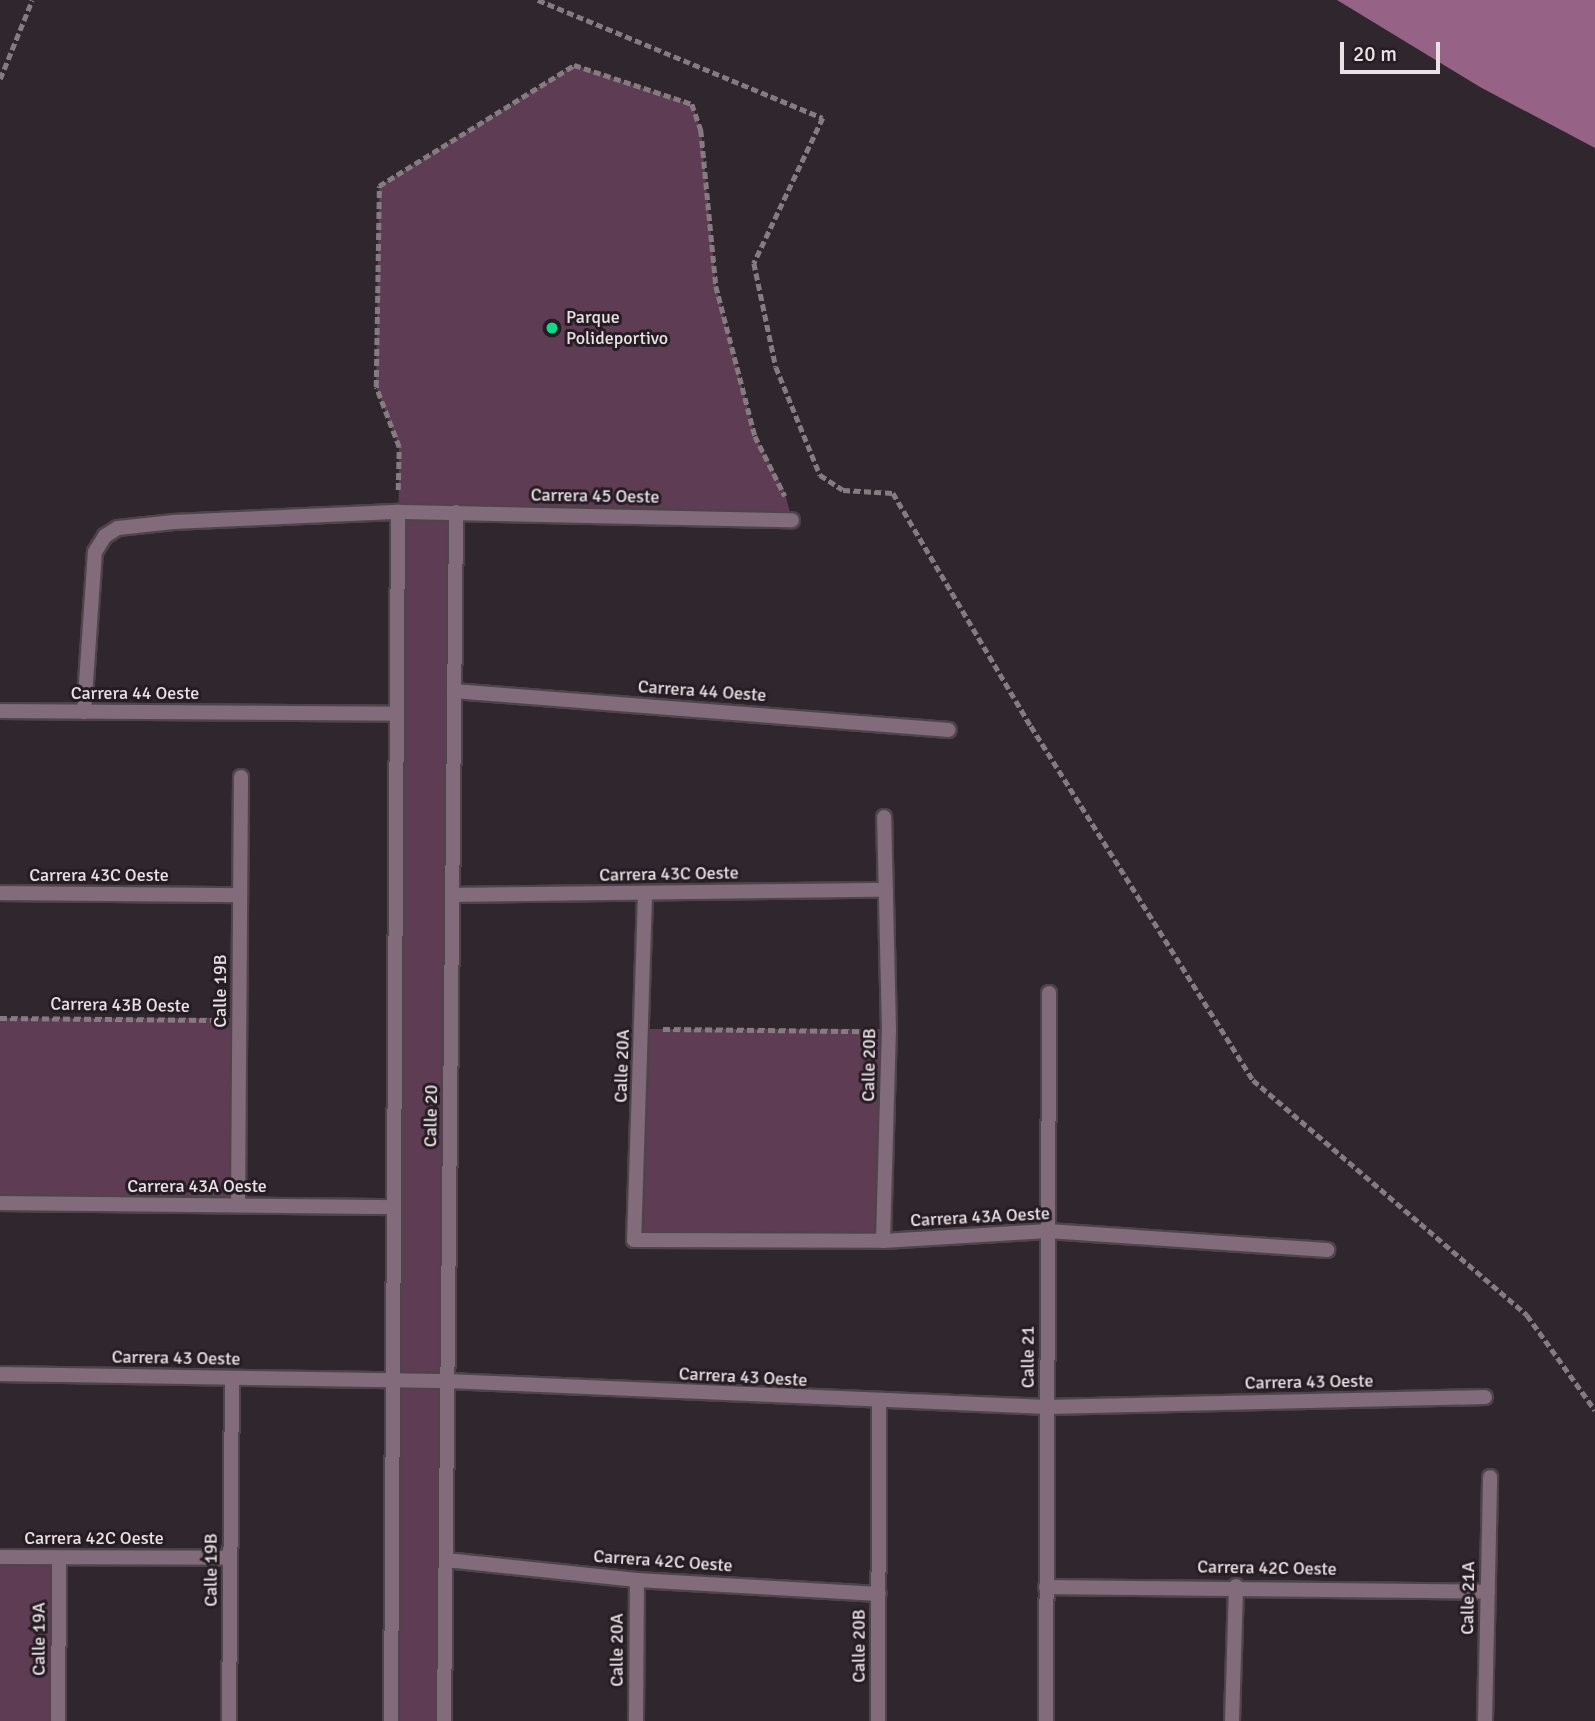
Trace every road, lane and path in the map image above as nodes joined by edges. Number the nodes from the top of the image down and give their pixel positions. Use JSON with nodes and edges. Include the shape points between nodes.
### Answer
{"nodes":[{"id":1,"x":32,"y":0,"type":"edge"},
{"id":2,"x":538,"y":0,"type":"edge"},
{"id":3,"x":0,"y":79,"type":"edge"},
{"id":4,"x":398,"y":512,"type":"junction"},
{"id":5,"x":456,"y":512,"type":"junction"},
{"id":6,"x":792,"y":520,"type":"joint"},
{"id":7,"x":454,"y":691,"type":"junction"},
{"id":8,"x":0,"y":711,"type":"edge"},
{"id":9,"x":85,"y":712,"type":"junction"},
{"id":10,"x":397,"y":714,"type":"junction"},
{"id":11,"x":948,"y":730,"type":"dead end"},
{"id":12,"x":241,"y":778,"type":"dead end"},
{"id":13,"x":884,"y":817,"type":"dead end"},
{"id":14,"x":886,"y":890,"type":"junction"},
{"id":15,"x":0,"y":893,"type":"edge"},
{"id":16,"x":240,"y":894,"type":"junction"},
{"id":17,"x":645,"y":894,"type":"junction"},
{"id":18,"x":453,"y":895,"type":"junction"},
{"id":19,"x":1049,"y":993,"type":"dead end"},
{"id":20,"x":0,"y":1018,"type":"edge"},
{"id":21,"x":239,"y":1020,"type":"junction"},
{"id":22,"x":643,"y":1029,"type":"junction"},
{"id":23,"x":889,"y":1031,"type":"junction"},
{"id":24,"x":0,"y":1203,"type":"edge"},
{"id":25,"x":238,"y":1205,"type":"junction"},
{"id":26,"x":394,"y":1207,"type":"junction"},
{"id":27,"x":1048,"y":1231,"type":"junction"},
{"id":28,"x":634,"y":1240,"type":"joint"},
{"id":29,"x":883,"y":1241,"type":"junction"},
{"id":30,"x":1327,"y":1250,"type":"dead end"},
{"id":31,"x":0,"y":1374,"type":"edge"},
{"id":32,"x":232,"y":1378,"type":"junction"},
{"id":33,"x":393,"y":1380,"type":"junction"},
{"id":34,"x":447,"y":1381,"type":"junction"},
{"id":35,"x":1485,"y":1397,"type":"dead end"},
{"id":36,"x":879,"y":1403,"type":"junction"},
{"id":37,"x":1047,"y":1406,"type":"junction"},
{"id":38,"x":1595,"y":1410,"type":"edge"},
{"id":39,"x":1490,"y":1477,"type":"dead end"},
{"id":40,"x":0,"y":1557,"type":"edge"},
{"id":41,"x":59,"y":1558,"type":"junction"},
{"id":42,"x":230,"y":1558,"type":"junction"},
{"id":43,"x":446,"y":1560,"type":"junction"},
{"id":44,"x":637,"y":1580,"type":"junction"},
{"id":45,"x":1236,"y":1586,"type":"junction"},
{"id":46,"x":1046,"y":1587,"type":"junction"},
{"id":47,"x":1488,"y":1592,"type":"junction"},
{"id":48,"x":879,"y":1594,"type":"junction"},
{"id":49,"x":58,"y":1721,"type":"edge"},
{"id":50,"x":229,"y":1721,"type":"edge"},
{"id":51,"x":391,"y":1721,"type":"edge"},
{"id":52,"x":444,"y":1721,"type":"edge"},
{"id":53,"x":636,"y":1721,"type":"edge"},
{"id":54,"x":878,"y":1721,"type":"edge"},
{"id":55,"x":1046,"y":1721,"type":"edge"},
{"id":56,"x":1232,"y":1721,"type":"edge"},
{"id":57,"x":1485,"y":1721,"type":"edge"}],
"edges":[{"from":1,"to":3,"type":"path"},
{"from":2,"to":38,"type":"path","via":[[823,118],[754,263],[776,367],[820,475],[843,490],[893,493],[1031,726],[1253,1080],[1527,1315]]},
{"from":4,"to":5,"type":"street","name":"Carrera 45 Oeste"},
{"from":4,"to":6,"type":"path","via":[[399,447],[376,387],[379,186],[574,65],[692,104],[701,130],[716,286],[755,436],[784,490]]},
{"from":4,"to":9,"type":"street","name":"Carrera 45 Oeste","via":[[174,522],[118,528],[105,536],[95,552]]},
{"from":4,"to":10,"type":"street","name":"Calle 20"},
{"from":5,"to":6,"type":"street","name":"Carrera 45 Oeste"},
{"from":5,"to":7,"type":"street","name":"Calle 20"},
{"from":7,"to":11,"type":"street","name":"Carrera 44 Oeste"},
{"from":7,"to":18,"type":"street","name":"Calle 20"},
{"from":8,"to":9,"type":"street","name":"Carrera 44 Oeste"},
{"from":9,"to":10,"type":"street","name":"Carrera 44 Oeste"},
{"from":10,"to":26,"type":"street","name":"Calle 20"},
{"from":12,"to":16,"type":"street","name":"Calle 19B"},
{"from":13,"to":14,"type":"street","name":"Calle 20B"},
{"from":14,"to":17,"type":"street","name":"Carrera 43C Oeste"},
{"from":14,"to":23,"type":"street","name":"Calle 20B"},
{"from":15,"to":16,"type":"street","name":"Carrera 43C Oeste"},
{"from":16,"to":21,"type":"street","name":"Calle 19B"},
{"from":17,"to":18,"type":"street","name":"Carrera 43C Oeste"},
{"from":17,"to":22,"type":"street","name":"Calle 20A"},
{"from":18,"to":34,"type":"street","name":"Calle 20"},
{"from":19,"to":27,"type":"street","name":"Calle 21"},
{"from":20,"to":21,"type":"path","name":"Carrera 43B Oeste"},
{"from":21,"to":25,"type":"street","name":"Calle 19B"},
{"from":22,"to":23,"type":"path"},
{"from":22,"to":28,"type":"street","name":"Calle 20A"},
{"from":23,"to":29,"type":"street","name":"Calle 20B"},
{"from":24,"to":25,"type":"street","name":"Carrera 43A Oeste"},
{"from":25,"to":26,"type":"street","name":"Carrera 43A Oeste"},
{"from":26,"to":33,"type":"street","name":"Calle 20"},
{"from":27,"to":29,"type":"street","name":"Carrera 43A Oeste"},
{"from":27,"to":30,"type":"street","name":"Carrera 43A Oeste"},
{"from":27,"to":37,"type":"street","name":"Calle 21"},
{"from":28,"to":29,"type":"street","name":"Carrera 43A Oeste"},
{"from":31,"to":32,"type":"street","name":"Carrera 43 Oeste"},
{"from":32,"to":33,"type":"street","name":"Carrera 43 Oeste"},
{"from":32,"to":42,"type":"street","name":"Calle 19B"},
{"from":33,"to":34,"type":"street","name":"Carrera 43 Oeste"},
{"from":33,"to":51,"type":"street","name":"Calle 20"},
{"from":34,"to":36,"type":"street","name":"Carrera 43 Oeste"},
{"from":34,"to":43,"type":"street","name":"Calle 20"},
{"from":35,"to":37,"type":"street","name":"Carrera 43 Oeste"},
{"from":36,"to":37,"type":"street","name":"Carrera 43 Oeste"},
{"from":36,"to":48,"type":"street","name":"Calle 20B"},
{"from":37,"to":46,"type":"street","name":"Calle 21"},
{"from":39,"to":47,"type":"street","name":"Calle 21A"},
{"from":40,"to":41,"type":"street","name":"Carrera 42C Oeste"},
{"from":41,"to":42,"type":"street","name":"Carrera 42C Oeste"},
{"from":41,"to":49,"type":"street","name":"Calle 19A"},
{"from":42,"to":50,"type":"street","name":"Calle 19B"},
{"from":43,"to":44,"type":"street","name":"Carrera 42C Oeste"},
{"from":43,"to":52,"type":"street","name":"Calle 20"},
{"from":44,"to":48,"type":"street","name":"Carrera 42C Oeste"},
{"from":44,"to":53,"type":"street","name":"Calle 20A"},
{"from":45,"to":46,"type":"street","name":"Carrera 42C Oeste"},
{"from":45,"to":47,"type":"street","name":"Carrera 42C Oeste"},
{"from":45,"to":56,"type":"street"},
{"from":46,"to":55,"type":"street","name":"Calle 21"},
{"from":47,"to":57,"type":"street","name":"Calle 21A"},
{"from":48,"to":54,"type":"street","name":"Calle 20B"}]}
